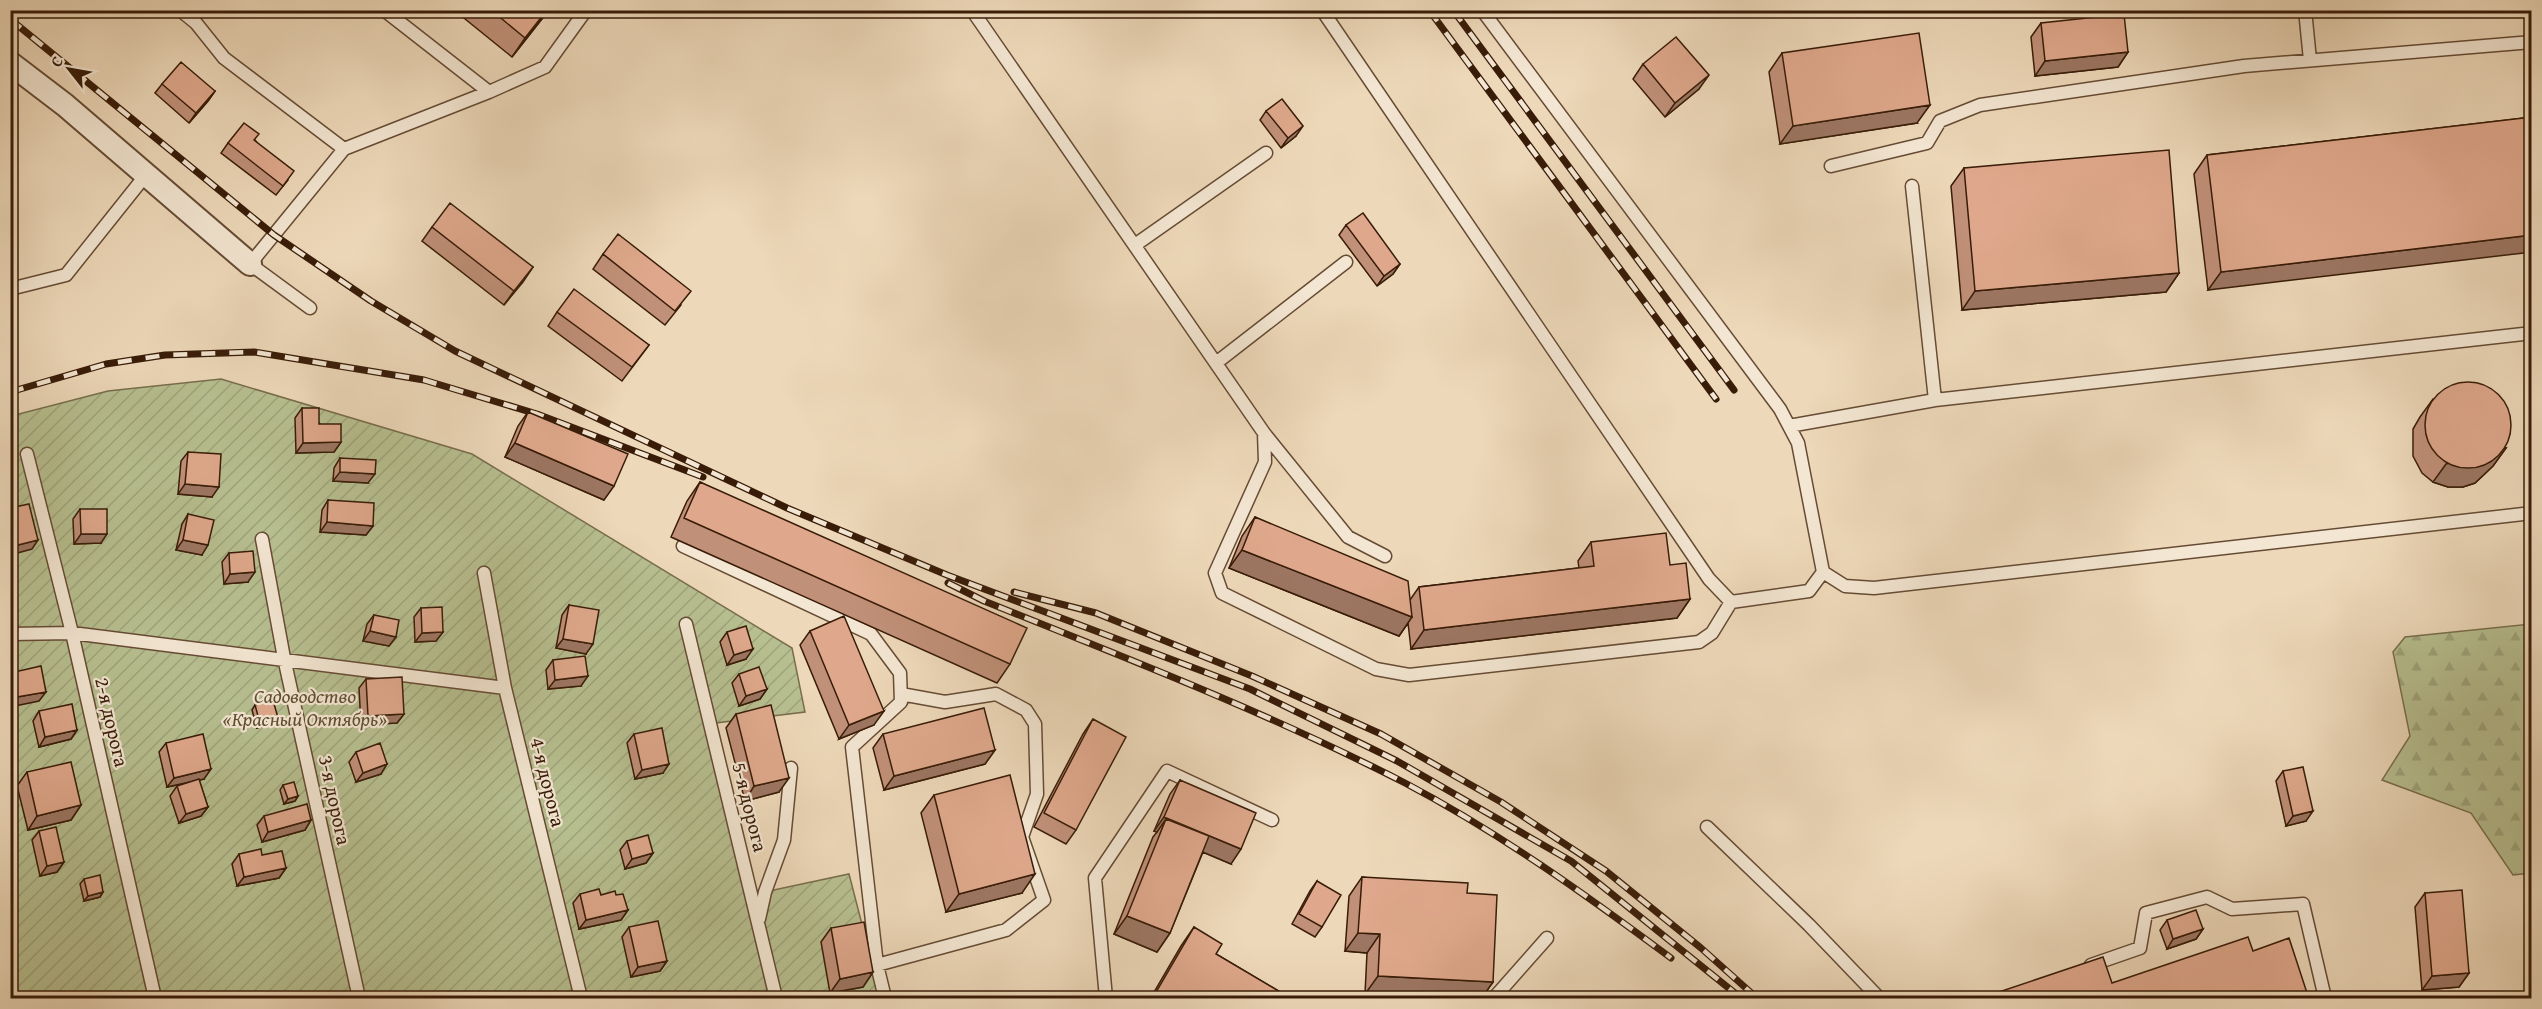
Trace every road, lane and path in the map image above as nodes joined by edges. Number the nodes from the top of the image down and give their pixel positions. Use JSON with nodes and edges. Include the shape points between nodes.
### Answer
{"nodes":[{"id":1,"x":180,"y":10,"type":"edge"},
{"id":2,"x":384,"y":10,"type":"edge"},
{"id":3,"x":586,"y":10,"type":"edge"},
{"id":4,"x":972,"y":10,"type":"edge"},
{"id":5,"x":1322,"y":10,"type":"edge"},
{"id":6,"x":1482,"y":10,"type":"edge"},
{"id":7,"x":2305,"y":10,"type":"edge"},
{"id":8,"x":2532,"y":42,"type":"edge"},
{"id":9,"x":2310,"y":60,"type":"junction"},
{"id":10,"x":10,"y":63,"type":"edge"},
{"id":11,"x":489,"y":92,"type":"junction"},
{"id":12,"x":344,"y":148,"type":"junction"},
{"id":13,"x":1266,"y":153,"type":"dead end"},
{"id":14,"x":1831,"y":166,"type":"dead end"},
{"id":15,"x":145,"y":176,"type":"junction"},
{"id":16,"x":1912,"y":186,"type":"dead end"},
{"id":17,"x":1135,"y":245,"type":"junction"},
{"id":18,"x":1346,"y":262,"type":"dead end"},
{"id":19,"x":250,"y":264,"type":"junction"},
{"id":20,"x":10,"y":290,"type":"edge"},
{"id":21,"x":310,"y":308,"type":"dead end"},
{"id":22,"x":2532,"y":333,"type":"edge"},
{"id":23,"x":1216,"y":363,"type":"junction"},
{"id":24,"x":1935,"y":400,"type":"junction"},
{"id":25,"x":1789,"y":426,"type":"junction"},
{"id":26,"x":1264,"y":433,"type":"junction"},
{"id":27,"x":27,"y":454,"type":"dead end"},
{"id":28,"x":2532,"y":513,"type":"edge"},
{"id":29,"x":262,"y":539,"type":"dead end"},
{"id":30,"x":683,"y":546,"type":"dead end"},
{"id":31,"x":1385,"y":556,"type":"dead end"},
{"id":32,"x":1823,"y":572,"type":"junction"},
{"id":33,"x":484,"y":573,"type":"dead end"},
{"id":34,"x":1731,"y":602,"type":"junction"},
{"id":35,"x":686,"y":624,"type":"dead end"},
{"id":36,"x":72,"y":633,"type":"junction"},
{"id":37,"x":10,"y":634,"type":"edge"},
{"id":38,"x":284,"y":658,"type":"junction"},
{"id":39,"x":505,"y":688,"type":"junction"},
{"id":40,"x":901,"y":694,"type":"junction"},
{"id":41,"x":791,"y":768,"type":"dead end"},
{"id":42,"x":1272,"y":820,"type":"dead end"},
{"id":43,"x":1707,"y":827,"type":"dead end"},
{"id":44,"x":758,"y":924,"type":"junction"},
{"id":45,"x":1547,"y":938,"type":"dead end"},
{"id":46,"x":878,"y":965,"type":"junction"},
{"id":47,"x":2074,"y":971,"type":"edge"},
{"id":48,"x":155,"y":999,"type":"edge"},
{"id":49,"x":359,"y":999,"type":"edge"},
{"id":50,"x":581,"y":999,"type":"edge"},
{"id":51,"x":776,"y":999,"type":"edge"},
{"id":52,"x":885,"y":999,"type":"edge"},
{"id":53,"x":1106,"y":999,"type":"edge"},
{"id":54,"x":1494,"y":999,"type":"edge"},
{"id":55,"x":1879,"y":999,"type":"edge"},
{"id":56,"x":2325,"y":999,"type":"edge"}],
"edges":[{"from":1,"to":12,"type":"lane","via":[[196,23],[224,58]]},
{"from":2,"to":11,"type":"lane"},
{"from":3,"to":11,"type":"lane","via":[[545,67]]},
{"from":4,"to":17,"type":"lane"},
{"from":5,"to":34,"type":"lane","via":[[1702,569]]},
{"from":6,"to":25,"type":"lane"},
{"from":7,"to":9,"type":"lane"},
{"from":8,"to":9,"type":"lane"},
{"from":9,"to":14,"type":"lane","via":[[1980,105],[1940,122],[1927,143]]},
{"from":10,"to":15,"type":"street"},
{"from":11,"to":12,"type":"lane"},
{"from":12,"to":19,"type":"lane"},
{"from":13,"to":17,"type":"lane"},
{"from":15,"to":19,"type":"street"},
{"from":15,"to":20,"type":"lane","via":[[66,275]]},
{"from":16,"to":24,"type":"lane"},
{"from":17,"to":23,"type":"lane"},
{"from":18,"to":23,"type":"lane"},
{"from":19,"to":21,"type":"lane"},
{"from":22,"to":24,"type":"lane"},
{"from":23,"to":26,"type":"lane"},
{"from":24,"to":25,"type":"lane"},
{"from":25,"to":32,"type":"lane","via":[[1798,443]]},
{"from":26,"to":31,"type":"lane","via":[[1348,537]]},
{"from":26,"to":34,"type":"lane","via":[[1265,462],[1215,573],[1222,593],[1376,669],[1409,675],[1699,642],[1712,633]]},
{"from":27,"to":36,"type":"lane","name":"2-я дорога"},
{"from":28,"to":32,"type":"lane","via":[[1874,588],[1845,586]]},
{"from":29,"to":38,"type":"lane","name":"3-я дорога"},
{"from":30,"to":40,"type":"lane","via":[[871,634],[900,673]]},
{"from":32,"to":34,"type":"lane","via":[[1809,591]]},
{"from":33,"to":39,"type":"lane","name":"4-я дорога"},
{"from":35,"to":44,"type":"lane","name":"5-я дорога"},
{"from":36,"to":37,"type":"lane"},
{"from":36,"to":38,"type":"lane"},
{"from":36,"to":48,"type":"lane","name":"2-я дорога"},
{"from":38,"to":39,"type":"lane"},
{"from":38,"to":49,"type":"lane","name":"3-я дорога"},
{"from":39,"to":50,"type":"lane","name":"4-я дорога"},
{"from":40,"to":46,"type":"lane","via":[[901,702],[852,747]]},
{"from":40,"to":46,"type":"lane","via":[[945,702],[996,694],[1026,710],[1035,724],[1036,794],[1022,837],[1044,900],[1006,930]]},
{"from":41,"to":44,"type":"lane","via":[[784,840]]},
{"from":42,"to":53,"type":"lane","via":[[1167,771],[1095,878]]},
{"from":43,"to":55,"type":"lane"},
{"from":44,"to":51,"type":"lane","name":"5-я дорога"},
{"from":45,"to":54,"type":"lane"},
{"from":46,"to":52,"type":"lane"},
{"from":47,"to":56,"type":"lane","via":[[2140,948],[2146,913],[2207,897],[2232,909],[2303,904]]}]}
